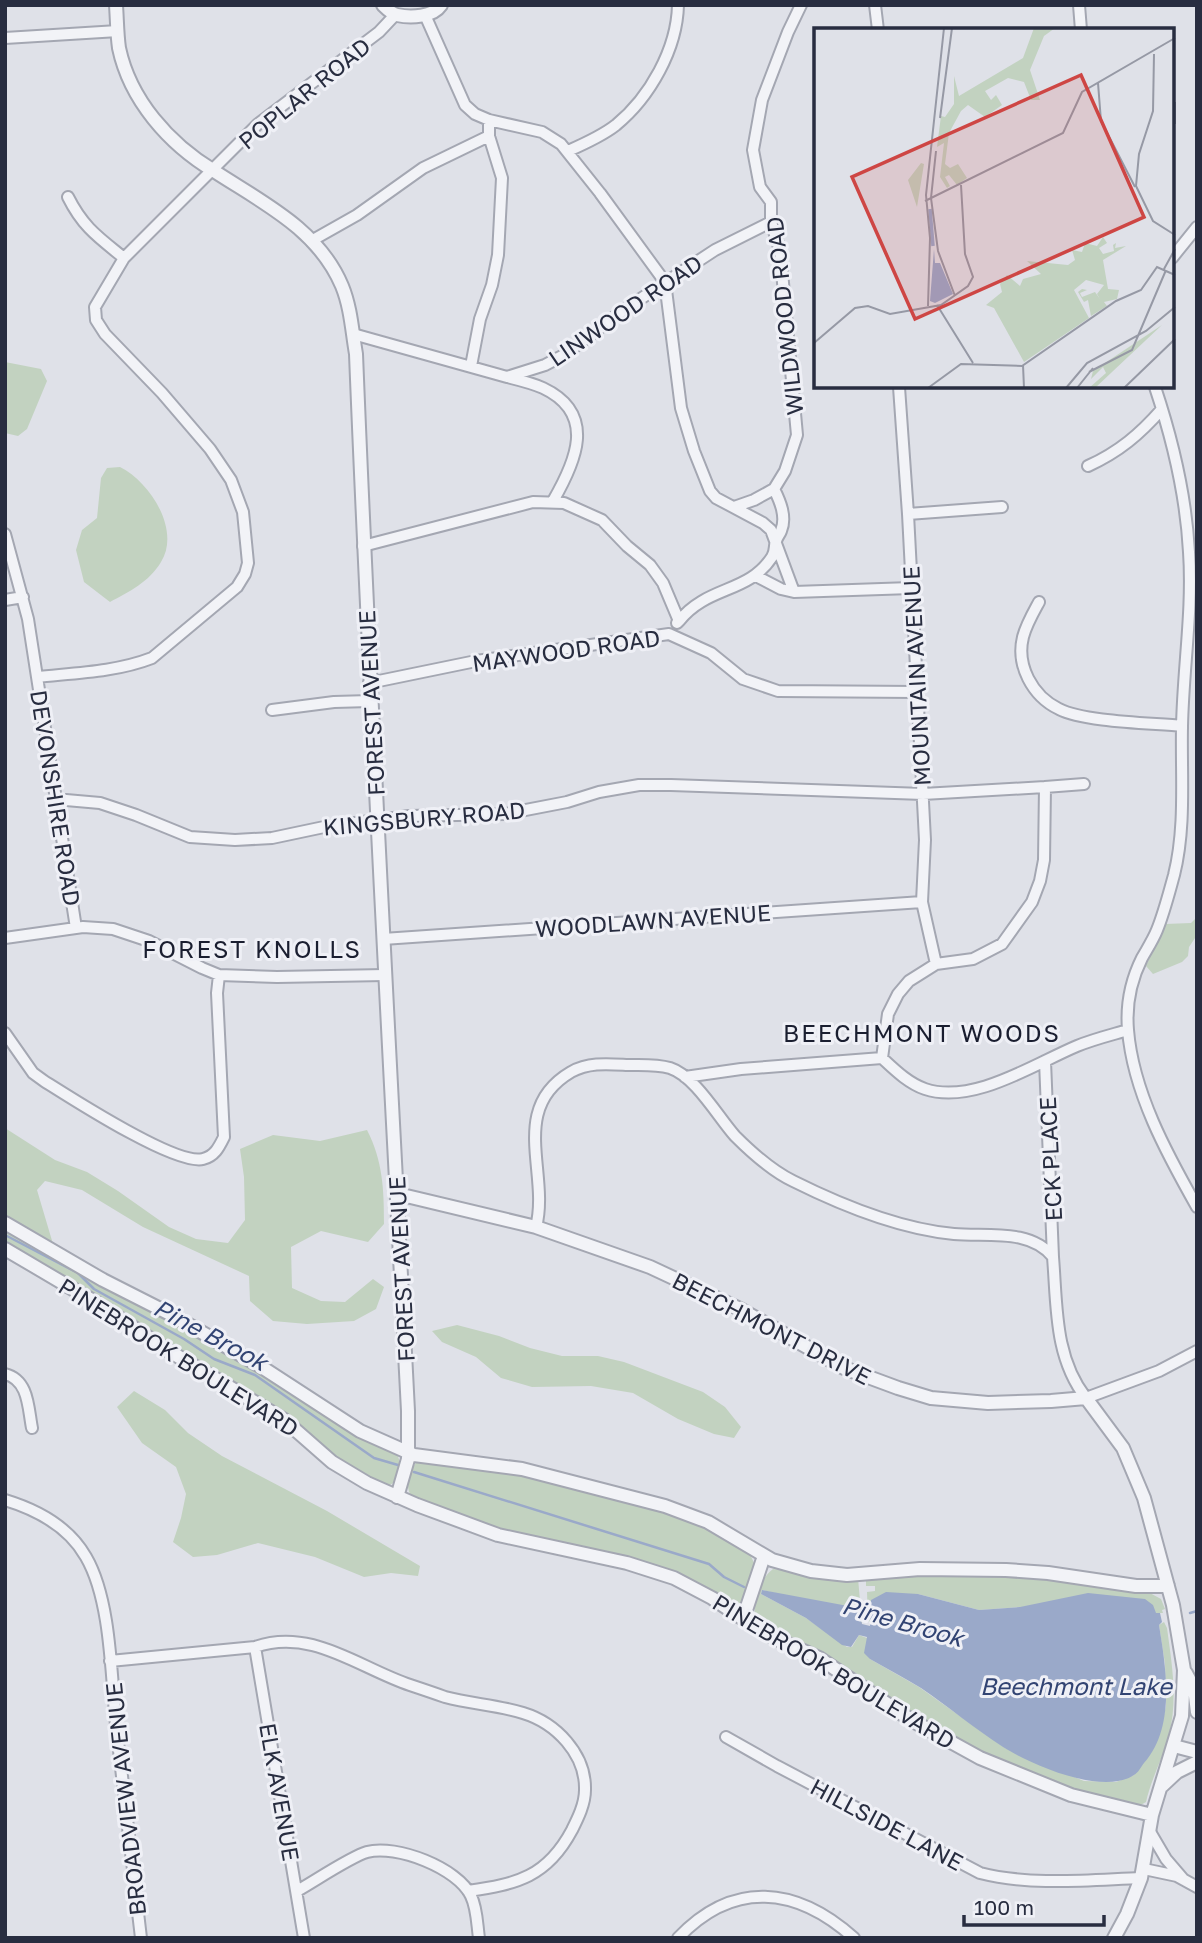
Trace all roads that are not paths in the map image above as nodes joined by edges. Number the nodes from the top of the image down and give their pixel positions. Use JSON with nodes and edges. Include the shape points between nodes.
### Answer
{"nodes":[{"id":1,"x":116,"y":5,"type":"edge"},
{"id":2,"x":383,"y":5,"type":"edge"},
{"id":3,"x":441,"y":5,"type":"edge"},
{"id":4,"x":678,"y":5,"type":"edge"},
{"id":5,"x":801,"y":5,"type":"edge"},
{"id":6,"x":875,"y":5,"type":"edge"},
{"id":7,"x":1079,"y":5,"type":"edge"},
{"id":8,"x":395,"y":15,"type":"junction"},
{"id":9,"x":425,"y":15,"type":"junction"},
{"id":10,"x":878,"y":28,"type":"edge"},
{"id":11,"x":1081,"y":28,"type":"edge"},
{"id":12,"x":118,"y":31,"type":"junction"},
{"id":13,"x":5,"y":38,"type":"edge"},
{"id":14,"x":489,"y":120,"type":"junction"},
{"id":15,"x":489,"y":136,"type":"junction"},
{"id":16,"x":568,"y":151,"type":"junction"},
{"id":17,"x":212,"y":170,"type":"junction"},
{"id":18,"x":68,"y":197,"type":"dead end"},
{"id":19,"x":771,"y":222,"type":"junction"},
{"id":20,"x":1197,"y":227,"type":"edge"},
{"id":21,"x":311,"y":241,"type":"junction"},
{"id":22,"x":1174,"y":256,"type":"edge"},
{"id":23,"x":124,"y":258,"type":"junction"},
{"id":24,"x":665,"y":282,"type":"junction"},
{"id":25,"x":95,"y":316,"type":"joint"},
{"id":26,"x":353,"y":334,"type":"junction"},
{"id":27,"x":471,"y":366,"type":"junction"},
{"id":28,"x":507,"y":377,"type":"junction"},
{"id":29,"x":899,"y":388,"type":"edge"},
{"id":30,"x":1155,"y":388,"type":"edge"},
{"id":31,"x":1162,"y":409,"type":"junction"},
{"id":32,"x":1088,"y":466,"type":"dead end"},
{"id":33,"x":774,"y":489,"type":"junction"},
{"id":34,"x":552,"y":501,"type":"junction"},
{"id":35,"x":734,"y":507,"type":"junction"},
{"id":36,"x":1002,"y":507,"type":"dead end"},
{"id":37,"x":908,"y":514,"type":"junction"},
{"id":38,"x":5,"y":534,"type":"edge"},
{"id":39,"x":776,"y":540,"type":"junction"},
{"id":40,"x":363,"y":546,"type":"junction"},
{"id":41,"x":756,"y":576,"type":"junction"},
{"id":42,"x":911,"y":588,"type":"junction"},
{"id":43,"x":793,"y":592,"type":"junction"},
{"id":44,"x":23,"y":597,"type":"junction"},
{"id":45,"x":5,"y":600,"type":"edge"},
{"id":46,"x":1039,"y":602,"type":"dead end"},
{"id":47,"x":679,"y":621,"type":"junction"},
{"id":48,"x":669,"y":634,"type":"junction"},
{"id":49,"x":37,"y":677,"type":"junction"},
{"id":50,"x":369,"y":683,"type":"junction"},
{"id":51,"x":917,"y":692,"type":"junction"},
{"id":52,"x":370,"y":701,"type":"junction"},
{"id":53,"x":272,"y":710,"type":"dead end"},
{"id":54,"x":1182,"y":726,"type":"junction"},
{"id":55,"x":1084,"y":785,"type":"dead end"},
{"id":56,"x":1045,"y":787,"type":"junction"},
{"id":57,"x":923,"y":794,"type":"junction"},
{"id":58,"x":55,"y":801,"type":"junction"},
{"id":59,"x":377,"y":821,"type":"junction"},
{"id":60,"x":922,"y":902,"type":"junction"},
{"id":61,"x":76,"y":928,"type":"junction"},
{"id":62,"x":5,"y":939,"type":"edge"},
{"id":63,"x":383,"y":939,"type":"junction"},
{"id":64,"x":936,"y":964,"type":"junction"},
{"id":65,"x":219,"y":975,"type":"junction"},
{"id":66,"x":385,"y":975,"type":"junction"},
{"id":67,"x":1128,"y":1030,"type":"junction"},
{"id":68,"x":5,"y":1033,"type":"edge"},
{"id":69,"x":882,"y":1058,"type":"junction"},
{"id":70,"x":1045,"y":1061,"type":"junction"},
{"id":71,"x":685,"y":1077,"type":"junction"},
{"id":72,"x":398,"y":1194,"type":"junction"},
{"id":73,"x":1197,"y":1207,"type":"edge"},
{"id":74,"x":5,"y":1223,"type":"edge"},
{"id":75,"x":536,"y":1227,"type":"junction"},
{"id":76,"x":5,"y":1249,"type":"edge"},
{"id":77,"x":1053,"y":1257,"type":"junction"},
{"id":78,"x":1197,"y":1351,"type":"edge"},
{"id":79,"x":5,"y":1374,"type":"edge"},
{"id":80,"x":1086,"y":1398,"type":"junction"},
{"id":81,"x":32,"y":1428,"type":"dead end"},
{"id":82,"x":409,"y":1453,"type":"junction"},
{"id":83,"x":397,"y":1497,"type":"junction"},
{"id":84,"x":5,"y":1500,"type":"edge"},
{"id":85,"x":764,"y":1556,"type":"junction"},
{"id":86,"x":1168,"y":1586,"type":"junction"},
{"id":87,"x":743,"y":1619,"type":"junction"},
{"id":88,"x":256,"y":1647,"type":"junction"},
{"id":89,"x":110,"y":1661,"type":"junction"},
{"id":90,"x":1184,"y":1670,"type":"junction"},
{"id":91,"x":1197,"y":1675,"type":"edge"},
{"id":92,"x":1197,"y":1712,"type":"edge"},
{"id":93,"x":726,"y":1737,"type":"dead end"},
{"id":94,"x":1174,"y":1746,"type":"junction"},
{"id":95,"x":1197,"y":1752,"type":"edge"},
{"id":96,"x":1197,"y":1762,"type":"edge"},
{"id":97,"x":1159,"y":1789,"type":"junction"},
{"id":98,"x":1152,"y":1815,"type":"junction"},
{"id":99,"x":1149,"y":1830,"type":"junction"},
{"id":100,"x":1142,"y":1873,"type":"junction"},
{"id":101,"x":1184,"y":1880,"type":"junction"},
{"id":102,"x":1197,"y":1887,"type":"edge"},
{"id":103,"x":297,"y":1891,"type":"junction"},
{"id":104,"x":468,"y":1891,"type":"junction"},
{"id":105,"x":141,"y":1938,"type":"edge"},
{"id":106,"x":304,"y":1938,"type":"edge"},
{"id":107,"x":479,"y":1938,"type":"edge"},
{"id":108,"x":678,"y":1938,"type":"edge"},
{"id":109,"x":854,"y":1938,"type":"edge"},
{"id":110,"x":1114,"y":1938,"type":"edge"}],
"edges":[{"from":1,"to":12,"type":"street","name":"FOREST AVENUE"},
{"from":2,"to":8,"type":"street"},
{"from":3,"to":9,"type":"street","via":[[437,12]]},
{"from":4,"to":16,"type":"street","via":[[672,46],[649,87],[616,125]]},
{"from":5,"to":19,"type":"street","name":"WILDWOOD ROAD","via":[[762,100],[753,150],[760,187],[771,202]]},
{"from":6,"to":10,"type":"street"},
{"from":7,"to":11,"type":"street"},
{"from":8,"to":9,"type":"street"},
{"from":8,"to":17,"type":"street","name":"POPLAR ROAD","via":[[258,124]]},
{"from":9,"to":14,"type":"street","via":[[465,105]]},
{"from":12,"to":13,"type":"street"},
{"from":12,"to":17,"type":"street","name":"FOREST AVENUE","via":[[128,76],[148,112]]},
{"from":14,"to":15,"type":"street"},
{"from":14,"to":16,"type":"street","via":[[542,132]]},
{"from":15,"to":21,"type":"street","via":[[424,168]]},
{"from":15,"to":27,"type":"street","via":[[502,178],[498,255]]},
{"from":16,"to":24,"type":"street"},
{"from":17,"to":21,"type":"street","name":"FOREST AVENUE","via":[[296,224]]},
{"from":17,"to":23,"type":"street","name":"POPLAR ROAD"},
{"from":18,"to":23,"type":"street","via":[[79,219]]},
{"from":19,"to":24,"type":"street","name":"LINWOOD ROAD"},
{"from":19,"to":33,"type":"street","name":"WILDWOOD ROAD","via":[[783,272],[797,435]]},
{"from":20,"to":22,"type":"street"},
{"from":21,"to":26,"type":"street","name":"FOREST AVENUE","via":[[341,286]]},
{"from":23,"to":25,"type":"street","name":"POPLAR ROAD","via":[[107,283]]},
{"from":24,"to":28,"type":"street","name":"LINWOOD ROAD","via":[[564,355]]},
{"from":24,"to":35,"type":"street","via":[[681,408],[694,451],[710,491]]},
{"from":25,"to":49,"type":"street","name":"DEVONSHIRE ROAD","via":[[231,480],[243,512],[248,563],[237,587],[152,658]]},
{"from":26,"to":27,"type":"street"},
{"from":26,"to":40,"type":"street","name":"FOREST AVENUE"},
{"from":27,"to":28,"type":"street"},
{"from":28,"to":34,"type":"street","via":[[551,393],[574,420],[577,451]]},
{"from":29,"to":37,"type":"street","name":"MOUNTAIN AVENUE"},
{"from":30,"to":31,"type":"street"},
{"from":31,"to":32,"type":"street","via":[[1135,438]]},
{"from":31,"to":54,"type":"street","via":[[1180,477],[1190,554]]},
{"from":33,"to":35,"type":"street"},
{"from":33,"to":39,"type":"street","via":[[782,507],[783,526]]},
{"from":34,"to":40,"type":"street"},
{"from":34,"to":47,"type":"street","via":[[602,520],[650,565]]},
{"from":35,"to":39,"type":"street","via":[[763,523]]},
{"from":36,"to":37,"type":"street"},
{"from":37,"to":42,"type":"street","name":"MOUNTAIN AVENUE"},
{"from":38,"to":44,"type":"street"},
{"from":39,"to":41,"type":"street","via":[[772,557]]},
{"from":39,"to":43,"type":"street"},
{"from":40,"to":50,"type":"street","name":"FOREST AVENUE"},
{"from":41,"to":43,"type":"street"},
{"from":41,"to":47,"type":"street","via":[[703,598]]},
{"from":42,"to":43,"type":"street"},
{"from":42,"to":51,"type":"street","name":"MOUNTAIN AVENUE"},
{"from":44,"to":45,"type":"street"},
{"from":44,"to":49,"type":"street"},
{"from":46,"to":54,"type":"street","via":[[1024,632],[1022,657],[1028,680],[1049,704],[1084,716]]},
{"from":47,"to":48,"type":"street"},
{"from":48,"to":50,"type":"street","name":"MAYWOOD ROAD","via":[[476,661]]},
{"from":48,"to":51,"type":"street","name":"MAYWOOD ROAD","via":[[711,653],[743,679],[778,691]]},
{"from":49,"to":58,"type":"street","name":"DEVONSHIRE ROAD"},
{"from":50,"to":52,"type":"street","name":"FOREST AVENUE"},
{"from":51,"to":57,"type":"street","name":"MOUNTAIN AVENUE"},
{"from":52,"to":53,"type":"street"},
{"from":52,"to":59,"type":"street","name":"FOREST AVENUE"},
{"from":54,"to":67,"type":"street","via":[[1177,860],[1157,932],[1134,977]]},
{"from":55,"to":56,"type":"street","name":"KINGSBURY ROAD"},
{"from":56,"to":57,"type":"street","name":"KINGSBURY ROAD"},
{"from":56,"to":64,"type":"street","via":[[1044,860],[1032,902],[1002,944],[973,959]]},
{"from":57,"to":59,"type":"street","name":"KINGSBURY ROAD","via":[[639,785],[505,814]]},
{"from":57,"to":60,"type":"street","name":"MOUNTAIN AVENUE"},
{"from":58,"to":59,"type":"street","name":"KINGSBURY ROAD","via":[[100,803],[190,837],[235,840]]},
{"from":58,"to":61,"type":"street","name":"DEVONSHIRE ROAD"},
{"from":59,"to":63,"type":"street","name":"FOREST AVENUE"},
{"from":60,"to":63,"type":"street","name":"WOODLAWN AVENUE"},
{"from":60,"to":64,"type":"street","name":"MOUNTAIN AVENUE"},
{"from":61,"to":62,"type":"street"},
{"from":61,"to":65,"type":"street","via":[[130,934]]},
{"from":63,"to":66,"type":"street","name":"FOREST AVENUE"},
{"from":64,"to":69,"type":"street","via":[[909,981],[892,1005]]},
{"from":65,"to":66,"type":"street"},
{"from":65,"to":68,"type":"street","via":[[224,1136],[216,1152],[203,1159],[188,1160],[165,1151],[52,1087],[33,1073]]},
{"from":66,"to":72,"type":"street","name":"FOREST AVENUE"},
{"from":67,"to":70,"type":"street"},
{"from":67,"to":73,"type":"street","via":[[1152,1118]]},
{"from":69,"to":70,"type":"street","via":[[914,1084],[940,1092],[988,1084]]},
{"from":69,"to":71,"type":"street"},
{"from":70,"to":77,"type":"street","name":"ECK PLACE"},
{"from":71,"to":75,"type":"street","via":[[671,1068],[592,1064],[552,1088],[535,1124],[541,1199]]},
{"from":71,"to":77,"type":"street","via":[[757,1155],[811,1190],[920,1229],[1015,1236],[1037,1243]]},
{"from":72,"to":75,"type":"street","name":"BEECHMONT DRIVE"},
{"from":72,"to":82,"type":"street","name":"FOREST AVENUE"},
{"from":74,"to":82,"type":"street","name":"PINEBROOK BOULEVARD","via":[[249,1359],[353,1426]]},
{"from":75,"to":80,"type":"street","name":"BEECHMONT DRIVE","via":[[676,1278],[844,1368],[898,1388],[931,1398],[988,1403]]},
{"from":76,"to":83,"type":"street","name":"PINEBROOK BOULEVARD","via":[[283,1419],[342,1469]]},
{"from":77,"to":80,"type":"street","name":"ECK PLACE","via":[[1057,1328],[1077,1386]]},
{"from":78,"to":80,"type":"street","via":[[1159,1371]]},
{"from":79,"to":81,"type":"street","via":[[24,1389]]},
{"from":80,"to":86,"type":"street","via":[[1118,1439],[1132,1467]]},
{"from":82,"to":83,"type":"street","name":"FOREST AVENUE"},
{"from":82,"to":85,"type":"street","name":"PINEBROOK BOULEVARD","via":[[522,1469],[665,1506],[708,1522]]},
{"from":83,"to":87,"type":"street","name":"PINEBROOK BOULEVARD","via":[[498,1535],[654,1571],[700,1591]]},
{"from":84,"to":89,"type":"street","name":"BROADVIEW AVENUE","via":[[54,1523],[82,1551],[98,1585]]},
{"from":85,"to":86,"type":"street","name":"PINEBROOK BOULEVARD","via":[[830,1574],[982,1569]]},
{"from":85,"to":87,"type":"street"},
{"from":86,"to":90,"type":"street"},
{"from":87,"to":98,"type":"street","name":"PINEBROOK BOULEVARD","via":[[819,1658],[902,1714],[980,1758],[1071,1795]]},
{"from":88,"to":89,"type":"street"},
{"from":88,"to":103,"type":"street","name":"ELK AVENUE"},
{"from":88,"to":104,"type":"street","via":[[278,1641],[310,1642],[383,1676],[446,1697],[524,1713],[564,1737],[583,1769],[585,1791],[569,1836],[533,1875]]},
{"from":89,"to":105,"type":"street","name":"BROADVIEW AVENUE"},
{"from":90,"to":91,"type":"street"},
{"from":90,"to":92,"type":"street","via":[[1194,1688]]},
{"from":90,"to":94,"type":"street","via":[[1183,1707]]},
{"from":93,"to":100,"type":"street","name":"HILLSIDE LANE","via":[[979,1873],[1039,1881]]},
{"from":94,"to":95,"type":"street"},
{"from":94,"to":97,"type":"street"},
{"from":96,"to":97,"type":"street"},
{"from":97,"to":98,"type":"street"},
{"from":98,"to":99,"type":"street"},
{"from":99,"to":100,"type":"street"},
{"from":99,"to":101,"type":"street"},
{"from":100,"to":101,"type":"street","name":"HILLSIDE LANE","via":[[1170,1874]]},
{"from":100,"to":110,"type":"street"},
{"from":101,"to":102,"type":"street"},
{"from":103,"to":104,"type":"street","via":[[367,1852],[388,1850],[417,1856]]},
{"from":103,"to":106,"type":"street","name":"ELK AVENUE"},
{"from":104,"to":107,"type":"street"},
{"from":108,"to":109,"type":"street","via":[[709,1911],[755,1896],[805,1904]]}]}
